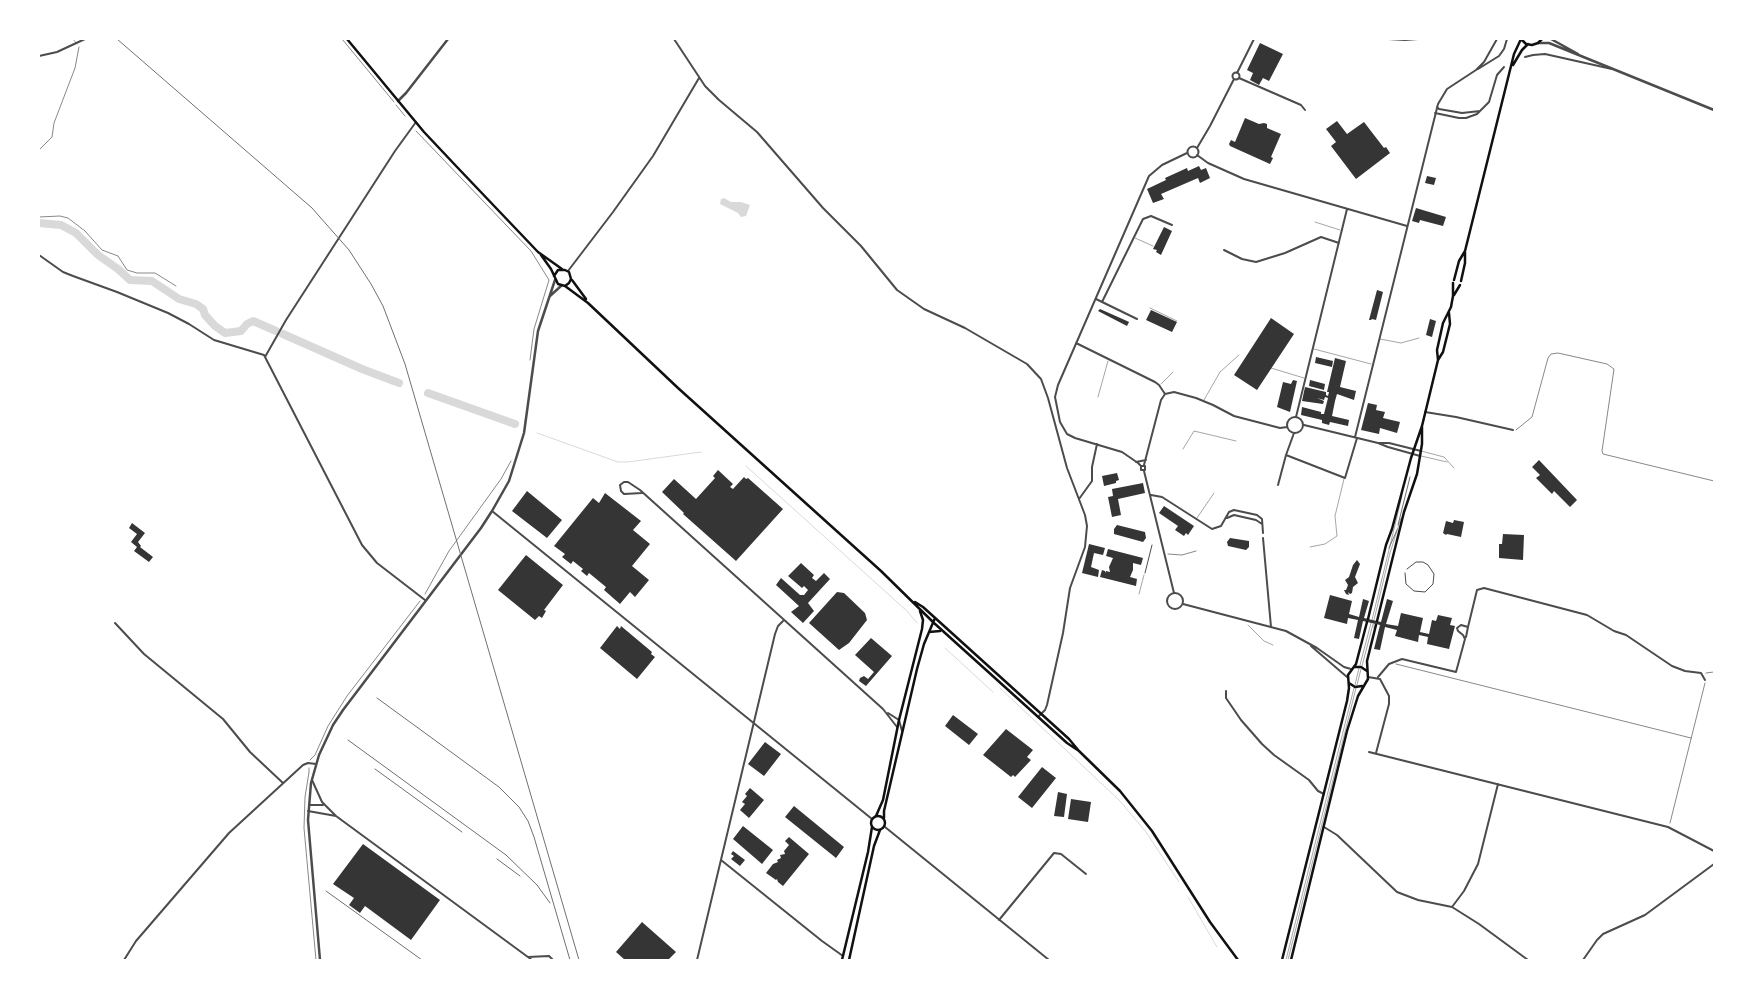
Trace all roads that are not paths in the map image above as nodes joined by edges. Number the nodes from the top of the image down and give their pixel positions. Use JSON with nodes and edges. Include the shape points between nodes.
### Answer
{"nodes":[{"id":1,"x":73,"y":39,"type":"edge"},
{"id":2,"x":86,"y":39,"type":"edge"},
{"id":3,"x":347,"y":39,"type":"edge"},
{"id":4,"x":448,"y":39,"type":"edge"},
{"id":5,"x":674,"y":39,"type":"edge"},
{"id":6,"x":1254,"y":39,"type":"edge"},
{"id":7,"x":1388,"y":39,"type":"edge"},
{"id":8,"x":1418,"y":39,"type":"edge"},
{"id":9,"x":1497,"y":39,"type":"edge"},
{"id":10,"x":1507,"y":39,"type":"edge"},
{"id":11,"x":1521,"y":39,"type":"edge"},
{"id":12,"x":1542,"y":39,"type":"edge"},
{"id":13,"x":1551,"y":39,"type":"edge"},
{"id":14,"x":78,"y":43,"type":"junction"},
{"id":15,"x":1538,"y":43,"type":"junction"},
{"id":16,"x":1528,"y":44,"type":"junction"},
{"id":17,"x":39,"y":56,"type":"edge"},
{"id":18,"x":1581,"y":56,"type":"junction"},
{"id":19,"x":1525,"y":57,"type":"dead end"},
{"id":20,"x":1575,"y":62,"type":"junction"},
{"id":21,"x":1504,"y":67,"type":"dead end"},
{"id":22,"x":1511,"y":68,"type":"junction"},
{"id":23,"x":1476,"y":70,"type":"junction"},
{"id":24,"x":1616,"y":70,"type":"junction"},
{"id":25,"x":1237,"y":73,"type":"junction"},
{"id":26,"x":699,"y":78,"type":"junction"},
{"id":27,"x":1239,"y":78,"type":"junction"},
{"id":28,"x":1234,"y":79,"type":"junction"},
{"id":29,"x":398,"y":101,"type":"junction"},
{"id":30,"x":1437,"y":107,"type":"junction"},
{"id":31,"x":1305,"y":110,"type":"dead end"},
{"id":32,"x":1482,"y":110,"type":"junction"},
{"id":33,"x":1714,"y":110,"type":"edge"},
{"id":34,"x":1435,"y":113,"type":"junction"},
{"id":35,"x":416,"y":122,"type":"junction"},
{"id":36,"x":1197,"y":148,"type":"junction"},
{"id":37,"x":1188,"y":153,"type":"junction"},
{"id":38,"x":1197,"y":155,"type":"junction"},
{"id":39,"x":1347,"y":209,"type":"junction"},
{"id":40,"x":1315,"y":222,"type":"dead end"},
{"id":41,"x":1172,"y":225,"type":"dead end"},
{"id":42,"x":1406,"y":226,"type":"junction"},
{"id":43,"x":1342,"y":230,"type":"junction"},
{"id":44,"x":1134,"y":238,"type":"junction"},
{"id":45,"x":1339,"y":243,"type":"junction"},
{"id":46,"x":1153,"y":246,"type":"dead end"},
{"id":47,"x":1224,"y":250,"type":"dead end"},
{"id":48,"x":1465,"y":251,"type":"junction"},
{"id":49,"x":538,"y":252,"type":"junction"},
{"id":50,"x":39,"y":255,"type":"edge"},
{"id":51,"x":562,"y":269,"type":"junction"},
{"id":52,"x":568,"y":271,"type":"junction"},
{"id":53,"x":554,"y":276,"type":"junction"},
{"id":54,"x":571,"y":279,"type":"junction"},
{"id":55,"x":555,"y":280,"type":"junction"},
{"id":56,"x":561,"y":286,"type":"junction"},
{"id":57,"x":565,"y":286,"type":"junction"},
{"id":58,"x":1453,"y":296,"type":"junction"},
{"id":59,"x":549,"y":297,"type":"junction"},
{"id":60,"x":1096,"y":299,"type":"junction"},
{"id":61,"x":1102,"y":302,"type":"junction"},
{"id":62,"x":588,"y":303,"type":"junction"},
{"id":63,"x":1150,"y":308,"type":"dead end"},
{"id":64,"x":1449,"y":313,"type":"junction"},
{"id":65,"x":1137,"y":319,"type":"dead end"},
{"id":66,"x":1177,"y":321,"type":"dead end"},
{"id":67,"x":1379,"y":338,"type":"junction"},
{"id":68,"x":1419,"y":338,"type":"dead end"},
{"id":69,"x":1076,"y":343,"type":"junction"},
{"id":70,"x":1313,"y":348,"type":"junction"},
{"id":71,"x":1239,"y":355,"type":"dead end"},
{"id":72,"x":266,"y":357,"type":"junction"},
{"id":73,"x":1108,"y":359,"type":"junction"},
{"id":74,"x":1438,"y":360,"type":"junction"},
{"id":75,"x":1373,"y":364,"type":"junction"},
{"id":76,"x":1271,"y":368,"type":"dead end"},
{"id":77,"x":1173,"y":372,"type":"dead end"},
{"id":78,"x":1305,"y":378,"type":"junction"},
{"id":79,"x":1160,"y":386,"type":"junction"},
{"id":80,"x":1165,"y":394,"type":"junction"},
{"id":81,"x":1098,"y":397,"type":"dead end"},
{"id":82,"x":1204,"y":400,"type":"junction"},
{"id":83,"x":1425,"y":412,"type":"junction"},
{"id":84,"x":1296,"y":417,"type":"junction"},
{"id":85,"x":1304,"y":425,"type":"junction"},
{"id":86,"x":1422,"y":426,"type":"junction"},
{"id":87,"x":1287,"y":427,"type":"junction"},
{"id":88,"x":1513,"y":430,"type":"road end"},
{"id":89,"x":1294,"y":433,"type":"junction"},
{"id":90,"x":1356,"y":438,"type":"junction"},
{"id":91,"x":1236,"y":440,"type":"dead end"},
{"id":92,"x":1378,"y":443,"type":"junction"},
{"id":93,"x":1097,"y":444,"type":"junction"},
{"id":94,"x":1183,"y":449,"type":"dead end"},
{"id":95,"x":1414,"y":449,"type":"junction"},
{"id":96,"x":1421,"y":451,"type":"junction"},
{"id":97,"x":1412,"y":454,"type":"junction"},
{"id":98,"x":1286,"y":455,"type":"junction"},
{"id":99,"x":1420,"y":456,"type":"junction"},
{"id":100,"x":1146,"y":460,"type":"junction"},
{"id":101,"x":1136,"y":462,"type":"junction"},
{"id":102,"x":1448,"y":462,"type":"junction"},
{"id":103,"x":1143,"y":466,"type":"junction"},
{"id":104,"x":1454,"y":468,"type":"dead end"},
{"id":105,"x":1144,"y":471,"type":"junction"},
{"id":106,"x":1345,"y":478,"type":"junction"},
{"id":107,"x":1278,"y":485,"type":"dead end"},
{"id":108,"x":642,"y":493,"type":"junction"},
{"id":109,"x":1214,"y":493,"type":"dead end"},
{"id":110,"x":1151,"y":495,"type":"junction"},
{"id":111,"x":1078,"y":500,"type":"junction"},
{"id":112,"x":492,"y":511,"type":"junction"},
{"id":113,"x":1404,"y":512,"type":"junction"},
{"id":114,"x":1254,"y":514,"type":"junction"},
{"id":115,"x":1226,"y":518,"type":"junction"},
{"id":116,"x":1196,"y":519,"type":"junction"},
{"id":117,"x":1251,"y":519,"type":"junction"},
{"id":118,"x":1262,"y":524,"type":"junction"},
{"id":119,"x":1262,"y":533,"type":"dead end"},
{"id":120,"x":1263,"y":538,"type":"dead end"},
{"id":121,"x":1152,"y":544,"type":"dead end"},
{"id":122,"x":1310,"y":547,"type":"dead end"},
{"id":123,"x":1407,"y":569,"type":"dead end"},
{"id":124,"x":1144,"y":573,"type":"joint"},
{"id":125,"x":1405,"y":573,"type":"dead end"},
{"id":126,"x":1174,"y":593,"type":"junction"},
{"id":127,"x":1139,"y":594,"type":"dead end"},
{"id":128,"x":424,"y":599,"type":"junction"},
{"id":129,"x":914,"y":602,"type":"junction"},
{"id":130,"x":1183,"y":604,"type":"junction"},
{"id":131,"x":920,"y":610,"type":"junction"},
{"id":132,"x":935,"y":618,"type":"junction"},
{"id":133,"x":930,"y":620,"type":"junction"},
{"id":134,"x":783,"y":621,"type":"junction"},
{"id":135,"x":1372,"y":622,"type":"junction"},
{"id":136,"x":115,"y":623,"type":"dead end"},
{"id":137,"x":934,"y":623,"type":"junction"},
{"id":138,"x":1248,"y":625,"type":"dead end"},
{"id":139,"x":1271,"y":627,"type":"junction"},
{"id":140,"x":1468,"y":627,"type":"junction"},
{"id":141,"x":922,"y":629,"type":"junction"},
{"id":142,"x":943,"y":631,"type":"junction"},
{"id":143,"x":929,"y":632,"type":"junction"},
{"id":144,"x":1465,"y":639,"type":"junction"},
{"id":145,"x":1309,"y":644,"type":"junction"},
{"id":146,"x":1273,"y":645,"type":"dead end"},
{"id":147,"x":1355,"y":667,"type":"junction"},
{"id":148,"x":1361,"y":667,"type":"junction"},
{"id":149,"x":1351,"y":669,"type":"junction"},
{"id":150,"x":1367,"y":672,"type":"junction"},
{"id":151,"x":1368,"y":677,"type":"junction"},
{"id":152,"x":1378,"y":677,"type":"junction"},
{"id":153,"x":1348,"y":678,"type":"junction"},
{"id":154,"x":1705,"y":680,"type":"road end"},
{"id":155,"x":1363,"y":686,"type":"junction"},
{"id":156,"x":1355,"y":687,"type":"junction"},
{"id":157,"x":1226,"y":691,"type":"dead end"},
{"id":158,"x":886,"y":713,"type":"junction"},
{"id":159,"x":1042,"y":714,"type":"junction"},
{"id":160,"x":1038,"y":717,"type":"junction"},
{"id":161,"x":900,"y":720,"type":"junction"},
{"id":162,"x":754,"y":723,"type":"junction"},
{"id":163,"x":898,"y":729,"type":"junction"},
{"id":164,"x":902,"y":733,"type":"junction"},
{"id":165,"x":1079,"y":751,"type":"junction"},
{"id":166,"x":1369,"y":752,"type":"dead end"},
{"id":167,"x":1376,"y":753,"type":"junction"},
{"id":168,"x":316,"y":764,"type":"junction"},
{"id":169,"x":312,"y":779,"type":"junction"},
{"id":170,"x":283,"y":783,"type":"junction"},
{"id":171,"x":1498,"y":784,"type":"junction"},
{"id":172,"x":1324,"y":794,"type":"junction"},
{"id":173,"x":309,"y":806,"type":"junction"},
{"id":174,"x":325,"y":806,"type":"junction"},
{"id":175,"x":308,"y":811,"type":"junction"},
{"id":176,"x":336,"y":816,"type":"junction"},
{"id":177,"x":876,"y":816,"type":"junction"},
{"id":178,"x":884,"y":818,"type":"junction"},
{"id":179,"x":872,"y":819,"type":"junction"},
{"id":180,"x":872,"y":827,"type":"junction"},
{"id":181,"x":885,"y":827,"type":"junction"},
{"id":182,"x":1324,"y":827,"type":"junction"},
{"id":183,"x":880,"y":830,"type":"junction"},
{"id":184,"x":1714,"y":851,"type":"edge"},
{"id":185,"x":721,"y":860,"type":"junction"},
{"id":186,"x":1714,"y":864,"type":"edge"},
{"id":187,"x":1086,"y":874,"type":"dead end"},
{"id":188,"x":1452,"y":907,"type":"junction"},
{"id":189,"x":999,"y":920,"type":"junction"},
{"id":190,"x":843,"y":956,"type":"junction"},
{"id":191,"x":528,"y":957,"type":"junction"},
{"id":192,"x":124,"y":960,"type":"edge"},
{"id":193,"x":321,"y":960,"type":"edge"},
{"id":194,"x":532,"y":960,"type":"edge"},
{"id":195,"x":553,"y":960,"type":"edge"},
{"id":196,"x":698,"y":960,"type":"edge"},
{"id":197,"x":842,"y":960,"type":"edge"},
{"id":198,"x":849,"y":960,"type":"edge"},
{"id":199,"x":1049,"y":960,"type":"edge"},
{"id":200,"x":1238,"y":960,"type":"edge"},
{"id":201,"x":1282,"y":960,"type":"edge"},
{"id":202,"x":1287,"y":960,"type":"edge"},
{"id":203,"x":1292,"y":960,"type":"edge"},
{"id":204,"x":1528,"y":960,"type":"edge"},
{"id":205,"x":1582,"y":960,"type":"edge"}],
"edges":[{"from":1,"to":14,"type":"lane"},
{"from":2,"to":14,"type":"street"},
{"from":3,"to":29,"type":"main road"},
{"from":4,"to":29,"type":"street"},
{"from":5,"to":26,"type":"street"},
{"from":6,"to":25,"type":"street"},
{"from":7,"to":8,"type":"street"},
{"from":9,"to":23,"type":"street"},
{"from":10,"to":23,"type":"street","via":[[1499,56]]},
{"from":11,"to":16,"type":"main road"},
{"from":11,"to":22,"type":"main road"},
{"from":12,"to":15,"type":"main road"},
{"from":13,"to":18,"type":"street"},
{"from":14,"to":17,"type":"street"},
{"from":15,"to":16,"type":"main road"},
{"from":15,"to":18,"type":"street","via":[[1548,43]]},
{"from":16,"to":22,"type":"main road"},
{"from":18,"to":20,"type":"street"},
{"from":18,"to":24,"type":"street"},
{"from":19,"to":20,"type":"street","via":[[1542,54]]},
{"from":20,"to":24,"type":"street"},
{"from":21,"to":32,"type":"street","via":[[1498,73],[1489,102]]},
{"from":22,"to":48,"type":"main road"},
{"from":23,"to":30,"type":"street","via":[[1445,92]]},
{"from":24,"to":33,"type":"street"},
{"from":25,"to":27,"type":"street"},
{"from":25,"to":28,"type":"street","via":[[1233,75]]},
{"from":26,"to":52,"type":"street","via":[[657,150]]},
{"from":26,"to":111,"type":"street","via":[[757,132],[901,294],[1020,359],[1037,372],[1046,390]]},
{"from":27,"to":28,"type":"street"},
{"from":27,"to":31,"type":"street","via":[[1301,105]]},
{"from":28,"to":36,"type":"street"},
{"from":29,"to":35,"type":"main road"},
{"from":30,"to":32,"type":"street","via":[[1466,114]]},
{"from":30,"to":34,"type":"street"},
{"from":32,"to":34,"type":"street","via":[[1463,118]]},
{"from":34,"to":42,"type":"street"},
{"from":35,"to":49,"type":"main road"},
{"from":35,"to":72,"type":"street"},
{"from":36,"to":37,"type":"street","via":[[1190,147]]},
{"from":36,"to":38,"type":"street"},
{"from":37,"to":38,"type":"street","via":[[1192,157]]},
{"from":37,"to":60,"type":"street","via":[[1162,165],[1149,176]]},
{"from":38,"to":39,"type":"street","via":[[1244,179]]},
{"from":39,"to":42,"type":"street"},
{"from":39,"to":43,"type":"street"},
{"from":40,"to":43,"type":"lane"},
{"from":41,"to":44,"type":"street","via":[[1148,216],[1143,219]]},
{"from":42,"to":67,"type":"street"},
{"from":43,"to":45,"type":"street"},
{"from":44,"to":46,"type":"lane"},
{"from":44,"to":61,"type":"street"},
{"from":45,"to":47,"type":"street","via":[[1321,237],[1256,262]]},
{"from":45,"to":70,"type":"street"},
{"from":48,"to":58,"type":"main road","via":[[1453,281]]},
{"from":48,"to":58,"type":"main road","via":[[1461,283]]},
{"from":49,"to":51,"type":"main road"},
{"from":49,"to":53,"type":"main road"},
{"from":50,"to":72,"type":"street","via":[[73,276],[168,313],[214,340]]},
{"from":51,"to":52,"type":"main road"},
{"from":51,"to":53,"type":"main road"},
{"from":52,"to":54,"type":"main road"},
{"from":53,"to":55,"type":"main road"},
{"from":54,"to":57,"type":"main road"},
{"from":54,"to":62,"type":"main road"},
{"from":55,"to":56,"type":"main road"},
{"from":55,"to":59,"type":"street"},
{"from":56,"to":57,"type":"main road"},
{"from":56,"to":59,"type":"street"},
{"from":57,"to":62,"type":"main road"},
{"from":58,"to":64,"type":"main road"},
{"from":59,"to":112,"type":"street","via":[[538,331],[522,441],[509,481]]},
{"from":60,"to":61,"type":"street"},
{"from":60,"to":69,"type":"street"},
{"from":61,"to":65,"type":"street"},
{"from":62,"to":129,"type":"main road"},
{"from":63,"to":66,"type":"lane"},
{"from":64,"to":74,"type":"main road","via":[[1450,324]]},
{"from":64,"to":74,"type":"main road","via":[[1443,323]]},
{"from":67,"to":68,"type":"lane","via":[[1401,343]]},
{"from":67,"to":75,"type":"street"},
{"from":69,"to":73,"type":"street"},
{"from":69,"to":93,"type":"street","via":[[1056,392],[1056,406],[1067,434]]},
{"from":70,"to":75,"type":"lane"},
{"from":70,"to":78,"type":"street"},
{"from":71,"to":82,"type":"lane","via":[[1220,372]]},
{"from":72,"to":128,"type":"street","via":[[362,545],[377,563]]},
{"from":73,"to":79,"type":"street"},
{"from":73,"to":81,"type":"lane"},
{"from":74,"to":83,"type":"main road"},
{"from":75,"to":90,"type":"street"},
{"from":76,"to":78,"type":"lane"},
{"from":77,"to":79,"type":"lane"},
{"from":78,"to":84,"type":"street"},
{"from":79,"to":80,"type":"street"},
{"from":80,"to":82,"type":"street","via":[[1174,392]]},
{"from":80,"to":100,"type":"street"},
{"from":82,"to":87,"type":"street","via":[[1234,416]]},
{"from":83,"to":86,"type":"main road"},
{"from":83,"to":88,"type":"street"},
{"from":84,"to":85,"type":"street"},
{"from":84,"to":87,"type":"street","via":[[1289,420]]},
{"from":85,"to":89,"type":"street","via":[[1301,431]]},
{"from":85,"to":90,"type":"street"},
{"from":86,"to":95,"type":"main road"},
{"from":86,"to":96,"type":"main road"},
{"from":87,"to":89,"type":"street"},
{"from":89,"to":98,"type":"street"},
{"from":90,"to":92,"type":"street"},
{"from":90,"to":106,"type":"street"},
{"from":91,"to":94,"type":"lane","via":[[1194,431]]},
{"from":92,"to":95,"type":"street"},
{"from":92,"to":97,"type":"street"},
{"from":93,"to":101,"type":"street","via":[[1122,452]]},
{"from":93,"to":111,"type":"street","via":[[1092,481]]},
{"from":95,"to":96,"type":"street"},
{"from":95,"to":97,"type":"main road"},
{"from":96,"to":99,"type":"main road"},
{"from":96,"to":102,"type":"lane","via":[[1444,457]]},
{"from":97,"to":99,"type":"street"},
{"from":97,"to":135,"type":"main road","via":[[1383,556]]},
{"from":98,"to":106,"type":"street"},
{"from":98,"to":107,"type":"street"},
{"from":99,"to":102,"type":"lane"},
{"from":99,"to":113,"type":"main road","via":[[1418,474]]},
{"from":100,"to":101,"type":"street"},
{"from":100,"to":103,"type":"street"},
{"from":101,"to":103,"type":"street"},
{"from":102,"to":104,"type":"lane"},
{"from":103,"to":105,"type":"street","via":[[1146,468]]},
{"from":103,"to":105,"type":"street","via":[[1140,470]]},
{"from":105,"to":110,"type":"street"},
{"from":106,"to":122,"type":"lane","via":[[1335,516],[1337,536],[1325,544]]},
{"from":108,"to":108,"type":"street","via":[[630,482],[620,485],[624,494]]},
{"from":108,"to":134,"type":"street"},
{"from":109,"to":116,"type":"lane"},
{"from":110,"to":116,"type":"street","via":[[1162,497]]},
{"from":110,"to":126,"type":"street"},
{"from":111,"to":159,"type":"street","via":[[1086,522],[1085,544],[1070,588],[1047,705]]},
{"from":112,"to":128,"type":"street"},
{"from":112,"to":162,"type":"street"},
{"from":113,"to":135,"type":"main road"},
{"from":113,"to":135,"type":"lane"},
{"from":114,"to":115,"type":"street","via":[[1234,510]]},
{"from":114,"to":117,"type":"street"},
{"from":114,"to":118,"type":"street","via":[[1261,518]]},
{"from":115,"to":116,"type":"street","via":[[1219,528],[1212,529]]},
{"from":115,"to":117,"type":"street","via":[[1234,515]]},
{"from":117,"to":118,"type":"street"},
{"from":118,"to":119,"type":"street"},
{"from":120,"to":139,"type":"street"},
{"from":121,"to":124,"type":"street"},
{"from":123,"to":125,"type":"street","via":[[1416,562],[1424,562],[1434,574],[1433,584],[1425,592],[1414,591],[1406,584]]},
{"from":124,"to":127,"type":"lane"},
{"from":126,"to":130,"type":"street","via":[[1181,596]]},
{"from":126,"to":130,"type":"street","via":[[1166,600],[1169,608],[1177,610]]},
{"from":128,"to":168,"type":"street","via":[[343,710],[325,740]]},
{"from":129,"to":131,"type":"main road"},
{"from":129,"to":132,"type":"main road"},
{"from":130,"to":139,"type":"street"},
{"from":131,"to":133,"type":"main road"},
{"from":131,"to":141,"type":"main road"},
{"from":132,"to":133,"type":"main road"},
{"from":132,"to":137,"type":"main road"},
{"from":132,"to":159,"type":"main road"},
{"from":133,"to":137,"type":"main road"},
{"from":133,"to":141,"type":"main road"},
{"from":134,"to":158,"type":"street"},
{"from":134,"to":162,"type":"street","via":[[775,634]]},
{"from":135,"to":147,"type":"main road"},
{"from":135,"to":148,"type":"lane"},
{"from":135,"to":150,"type":"main road","via":[[1374,632]]},
{"from":136,"to":170,"type":"street","via":[[144,654],[222,719]]},
{"from":137,"to":142,"type":"main road"},
{"from":137,"to":143,"type":"main road"},
{"from":138,"to":146,"type":"lane"},
{"from":139,"to":145,"type":"street"},
{"from":140,"to":144,"type":"street"},
{"from":140,"to":144,"type":"street","via":[[1461,625],[1457,628]]},
{"from":140,"to":154,"type":"street","via":[[1477,590],[1484,588],[1587,615],[1626,635],[1672,666],[1703,675]]},
{"from":141,"to":161,"type":"main road"},
{"from":142,"to":143,"type":"main road"},
{"from":142,"to":160,"type":"main road"},
{"from":143,"to":164,"type":"main road"},
{"from":144,"to":152,"type":"street","via":[[1456,672],[1407,660],[1394,661]]},
{"from":145,"to":149,"type":"street"},
{"from":145,"to":153,"type":"street"},
{"from":147,"to":148,"type":"main road"},
{"from":147,"to":149,"type":"main road"},
{"from":148,"to":150,"type":"main road"},
{"from":148,"to":156,"type":"lane"},
{"from":149,"to":153,"type":"main road"},
{"from":150,"to":151,"type":"main road"},
{"from":151,"to":152,"type":"street"},
{"from":151,"to":155,"type":"main road"},
{"from":152,"to":167,"type":"street","via":[[1387,690],[1389,701]]},
{"from":153,"to":156,"type":"main road"},
{"from":153,"to":172,"type":"main road","via":[[1347,702]]},
{"from":155,"to":156,"type":"main road"},
{"from":155,"to":182,"type":"main road","via":[[1346,738]]},
{"from":156,"to":202,"type":"lane"},
{"from":157,"to":172,"type":"street","via":[[1226,698],[1241,720],[1267,749]]},
{"from":158,"to":161,"type":"street"},
{"from":158,"to":163,"type":"street"},
{"from":159,"to":160,"type":"street"},
{"from":159,"to":165,"type":"main road"},
{"from":160,"to":165,"type":"main road"},
{"from":161,"to":163,"type":"main road"},
{"from":161,"to":164,"type":"street"},
{"from":162,"to":179,"type":"street"},
{"from":162,"to":185,"type":"street"},
{"from":163,"to":177,"type":"main road","via":[[883,800]]},
{"from":164,"to":178,"type":"main road"},
{"from":165,"to":200,"type":"main road","via":[[1142,818]]},
{"from":166,"to":167,"type":"street"},
{"from":167,"to":171,"type":"street"},
{"from":168,"to":169,"type":"street"},
{"from":168,"to":170,"type":"street","via":[[303,765]]},
{"from":169,"to":173,"type":"street"},
{"from":169,"to":174,"type":"street"},
{"from":170,"to":192,"type":"street","via":[[224,838],[136,941]]},
{"from":171,"to":184,"type":"street","via":[[1668,827]]},
{"from":171,"to":188,"type":"street","via":[[1478,864]]},
{"from":172,"to":201,"type":"main road"},
{"from":173,"to":174,"type":"street"},
{"from":173,"to":175,"type":"street"},
{"from":174,"to":176,"type":"street"},
{"from":175,"to":176,"type":"street"},
{"from":175,"to":193,"type":"street"},
{"from":176,"to":191,"type":"street"},
{"from":177,"to":178,"type":"main road"},
{"from":177,"to":179,"type":"main road"},
{"from":178,"to":181,"type":"main road"},
{"from":179,"to":180,"type":"main road"},
{"from":180,"to":183,"type":"main road"},
{"from":180,"to":190,"type":"main road"},
{"from":181,"to":183,"type":"main road"},
{"from":181,"to":189,"type":"street"},
{"from":182,"to":188,"type":"street","via":[[1398,892]]},
{"from":182,"to":203,"type":"main road"},
{"from":183,"to":198,"type":"main road"},
{"from":185,"to":190,"type":"street"},
{"from":185,"to":196,"type":"street"},
{"from":186,"to":205,"type":"street","via":[[1645,914],[1603,934]]},
{"from":187,"to":189,"type":"street","via":[[1062,855],[1052,854]]},
{"from":188,"to":204,"type":"street"},
{"from":189,"to":199,"type":"street"},
{"from":190,"to":197,"type":"main road"},
{"from":191,"to":194,"type":"street"},
{"from":191,"to":195,"type":"street","via":[[549,956]]}]}
